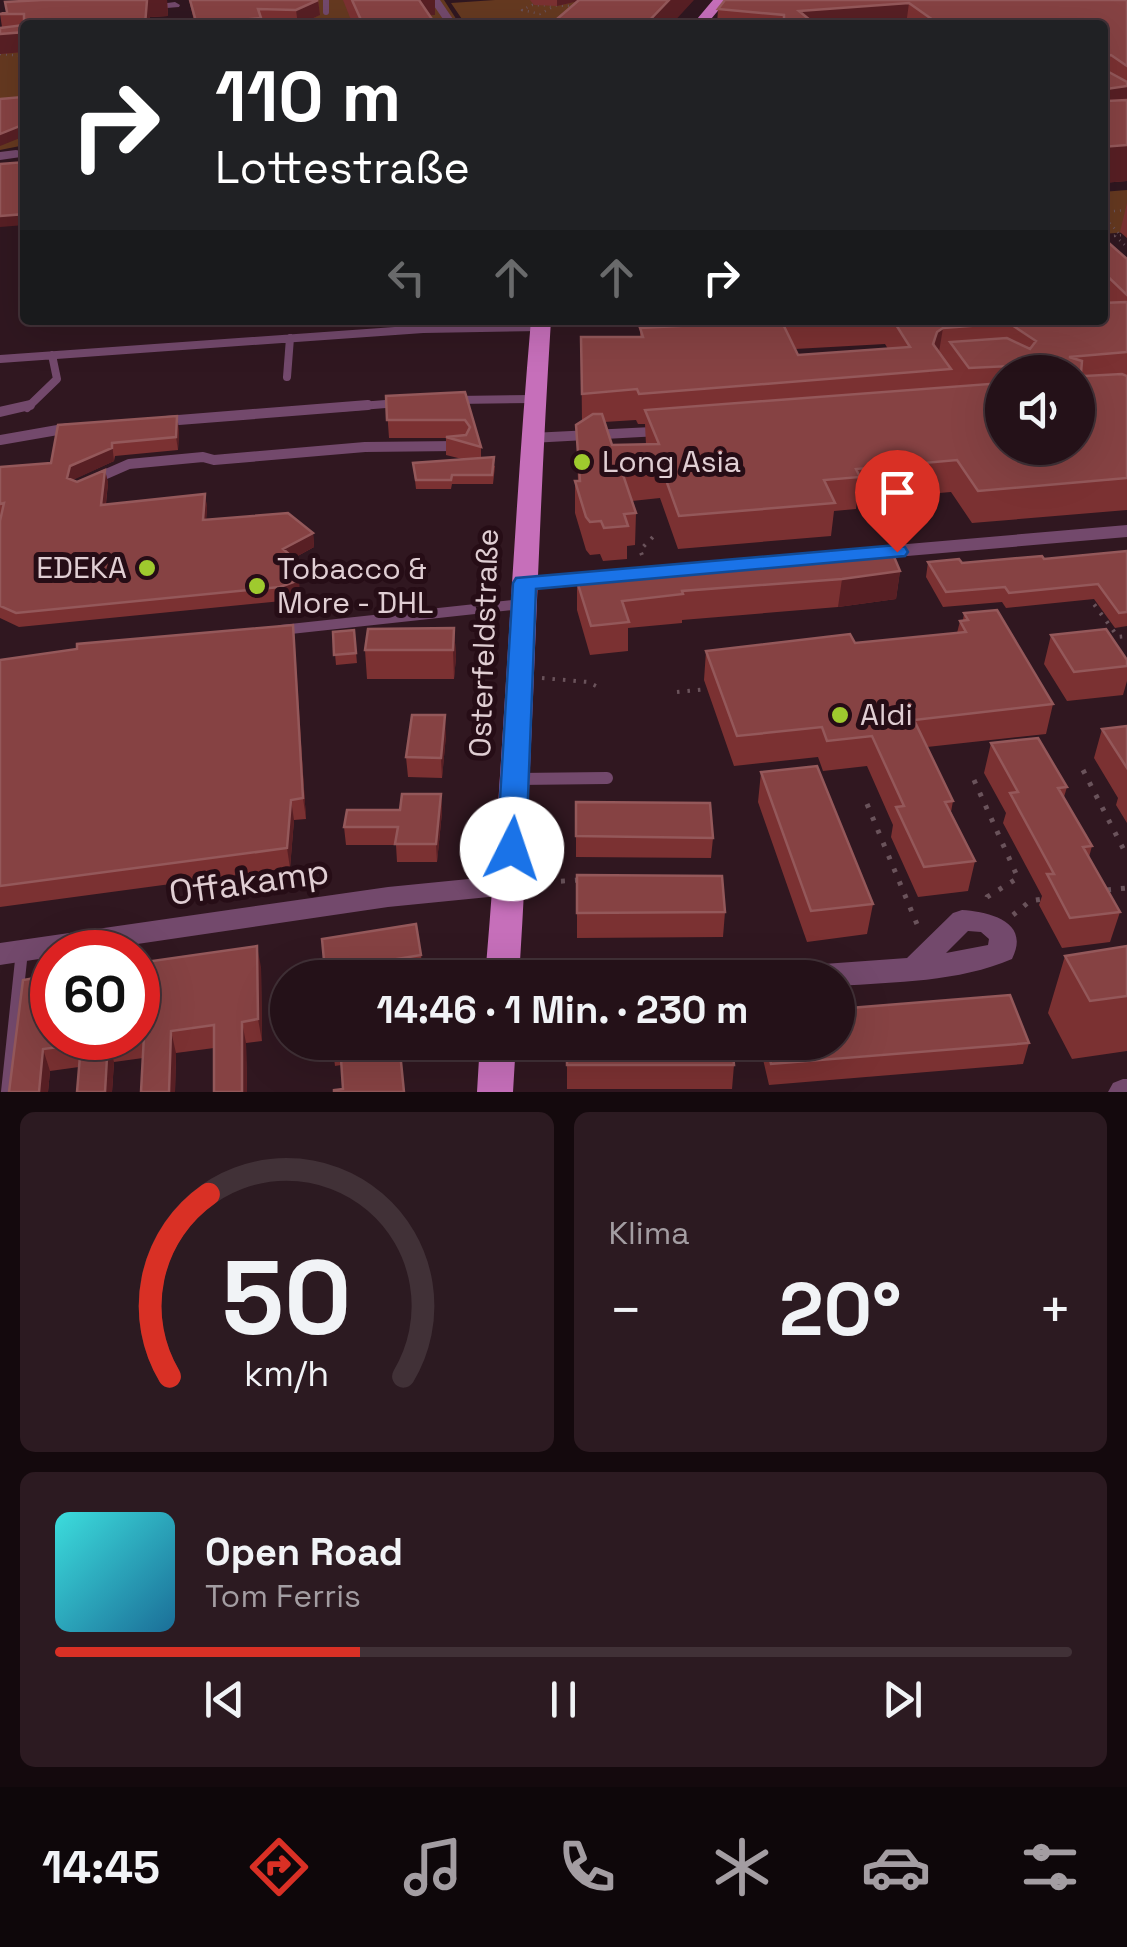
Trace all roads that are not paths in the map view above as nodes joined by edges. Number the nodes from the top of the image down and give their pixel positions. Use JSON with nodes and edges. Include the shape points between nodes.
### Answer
{"nodes":[{"id":1,"x":326,"y":0,"type":"edge"},
{"id":2,"x":720,"y":0,"type":"edge"},
{"id":3,"x":175,"y":5,"type":"dead end"},
{"id":4,"x":128,"y":7,"type":"edge"},
{"id":5,"x":326,"y":12,"type":"dead end"},
{"id":6,"x":702,"y":20,"type":"edge"},
{"id":7,"x":16,"y":154,"type":"dead end"},
{"id":8,"x":0,"y":156,"type":"edge"},
{"id":9,"x":511,"y":325,"type":"edge"},
{"id":10,"x":540,"y":325,"type":"edge"},
{"id":11,"x":290,"y":338,"type":"junction"},
{"id":12,"x":52,"y":355,"type":"junction"},
{"id":13,"x":0,"y":359,"type":"edge"},
{"id":14,"x":288,"y":377,"type":"dead end"},
{"id":15,"x":534,"y":399,"type":"junction"},
{"id":16,"x":441,"y":401,"type":"edge"},
{"id":17,"x":404,"y":403,"type":"edge"},
{"id":18,"x":0,"y":412,"type":"edge"},
{"id":19,"x":155,"y":422,"type":"edge"},
{"id":20,"x":78,"y":428,"type":"edge"},
{"id":21,"x":691,"y":429,"type":"edge"},
{"id":22,"x":531,"y":438,"type":"junction"},
{"id":23,"x":0,"y":440,"type":"edge"},
{"id":24,"x":462,"y":446,"type":"edge"},
{"id":25,"x":76,"y":487,"type":"edge"},
{"id":26,"x":1127,"y":532,"type":"edge"},
{"id":27,"x":524,"y":593,"type":"junction"},
{"id":28,"x":274,"y":631,"type":"edge"},
{"id":29,"x":607,"y":778,"type":"dead end"},
{"id":30,"x":517,"y":779,"type":"junction"},
{"id":31,"x":509,"y":885,"type":"junction"},
{"id":32,"x":11,"y":953,"type":"edge"},
{"id":33,"x":923,"y":956,"type":"junction"},
{"id":34,"x":503,"y":960,"type":"edge"},
{"id":35,"x":855,"y":967,"type":"edge"},
{"id":36,"x":497,"y":1060,"type":"edge"},
{"id":37,"x":7,"y":1092,"type":"edge"},
{"id":38,"x":495,"y":1092,"type":"edge"}],
"edges":[{"from":1,"to":5,"type":"lane"},
{"from":2,"to":6,"type":"main road"},
{"from":3,"to":4,"type":"street"},
{"from":7,"to":8,"type":"street"},
{"from":9,"to":11,"type":"lane"},
{"from":10,"to":15,"type":"main road","name":"Osterfeldstraße"},
{"from":11,"to":12,"type":"lane"},
{"from":11,"to":14,"type":"lane"},
{"from":12,"to":13,"type":"lane"},
{"from":12,"to":18,"type":"lane","via":[[57,379],[26,409]]},
{"from":15,"to":16,"type":"lane"},
{"from":15,"to":22,"type":"main road","name":"Osterfeldstraße"},
{"from":17,"to":19,"type":"lane"},
{"from":20,"to":23,"type":"lane"},
{"from":21,"to":22,"type":"street"},
{"from":22,"to":27,"type":"main road","name":"Osterfeldstraße"},
{"from":24,"to":25,"type":"lane","via":[[129,464]]},
{"from":26,"to":27,"type":"street","via":[[648,574]]},
{"from":27,"to":28,"type":"lane"},
{"from":27,"to":30,"type":"main road","name":"Osterfeldstraße"},
{"from":29,"to":30,"type":"lane"},
{"from":30,"to":31,"type":"main road","name":"Osterfeldstraße"},
{"from":31,"to":32,"type":"street","name":"Offakamp"},
{"from":31,"to":34,"type":"main road","name":"Osterfeldstraße"},
{"from":32,"to":37,"type":"lane"},
{"from":33,"to":33,"type":"street","via":[[998,955],[1004,944],[987,924],[962,920]]},
{"from":33,"to":35,"type":"street"},
{"from":36,"to":38,"type":"main road"}]}
